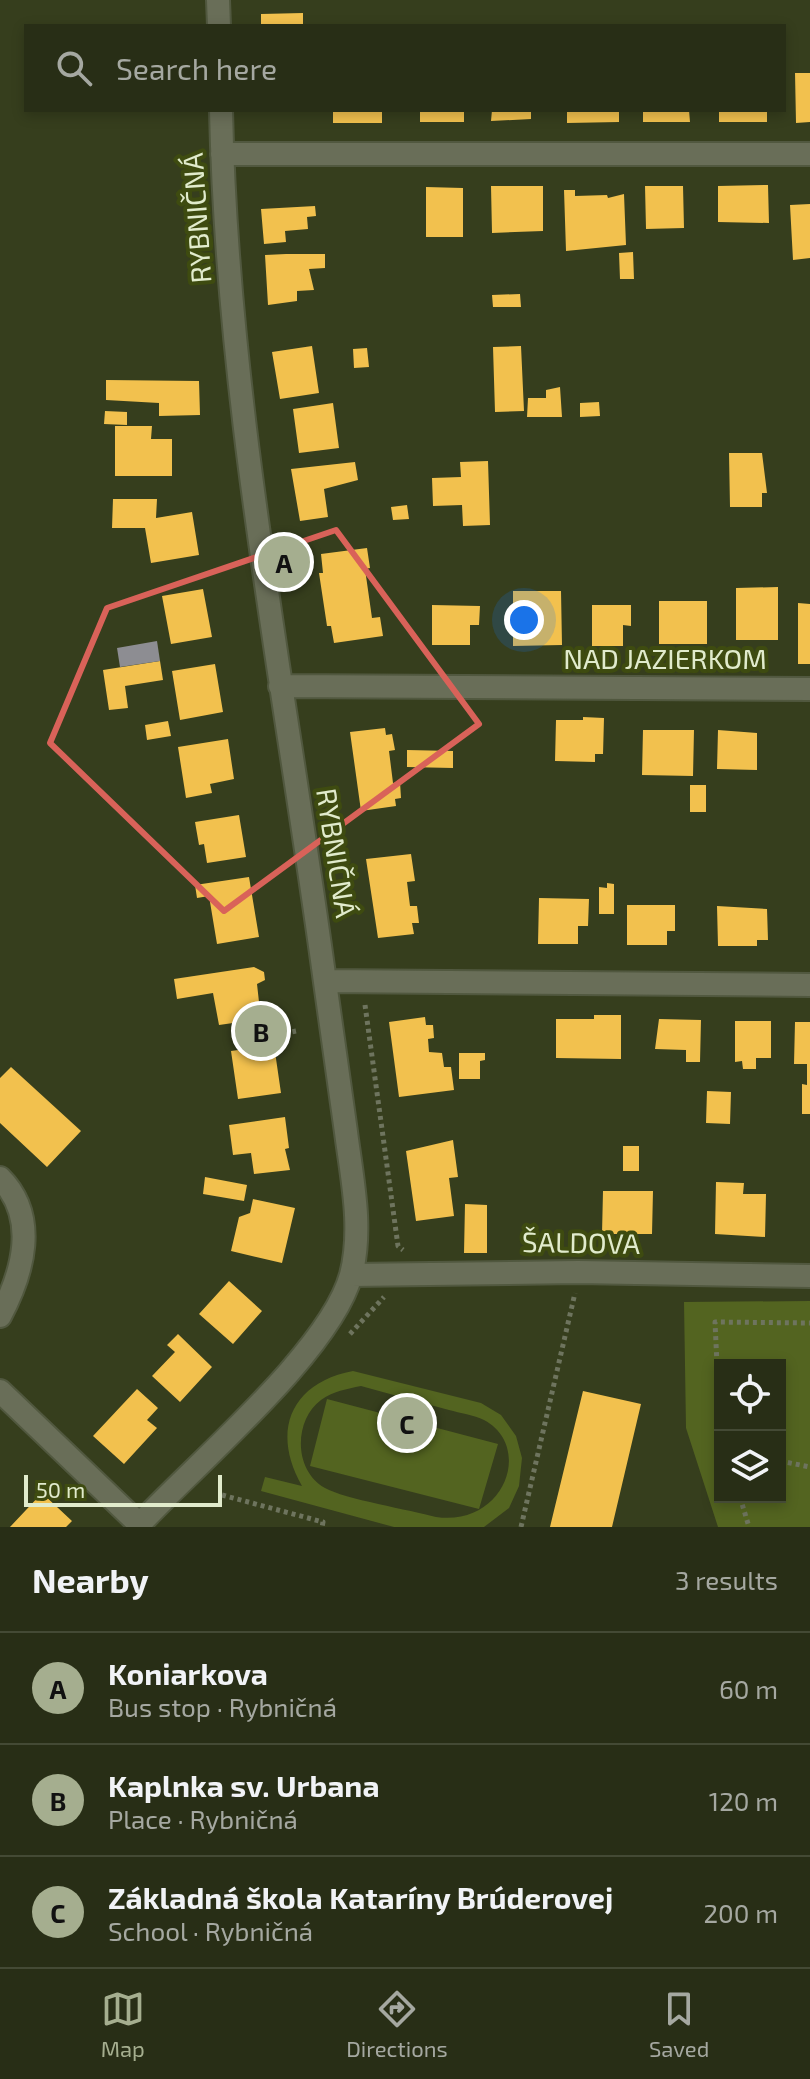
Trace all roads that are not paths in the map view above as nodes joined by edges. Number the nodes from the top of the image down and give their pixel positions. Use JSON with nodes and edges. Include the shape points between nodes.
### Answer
{"nodes":[{"id":1,"x":218,"y":0,"type":"edge"},
{"id":2,"x":219,"y":24,"type":"edge"},
{"id":3,"x":221,"y":112,"type":"edge"},
{"id":4,"x":222,"y":154,"type":"junction"},
{"id":5,"x":810,"y":154,"type":"edge"},
{"id":6,"x":280,"y":686,"type":"junction"},
{"id":7,"x":810,"y":689,"type":"edge"},
{"id":8,"x":325,"y":981,"type":"junction"},
{"id":9,"x":810,"y":985,"type":"edge"},
{"id":10,"x":0,"y":1178,"type":"edge"},
{"id":11,"x":351,"y":1275,"type":"junction"},
{"id":12,"x":810,"y":1276,"type":"edge"},
{"id":13,"x":0,"y":1316,"type":"edge"},
{"id":14,"x":0,"y":1391,"type":"edge"},
{"id":15,"x":138,"y":1526,"type":"edge"}],
"edges":[{"from":1,"to":2,"type":"street"},
{"from":3,"to":4,"type":"street","name":"RYBNIČNÁ"},
{"from":4,"to":5,"type":"street"},
{"from":4,"to":6,"type":"street","name":"RYBNIČNÁ","via":[[234,321]]},
{"from":6,"to":7,"type":"street","name":"NAD JAZIERKOM"},
{"from":6,"to":8,"type":"street","name":"RYBNIČNÁ"},
{"from":8,"to":9,"type":"street"},
{"from":8,"to":11,"type":"street","name":"RYBNIČNÁ","via":[[357,1221]]},
{"from":10,"to":13,"type":"street","via":[[22,1213],[24,1255],[15,1289]]},
{"from":11,"to":12,"type":"street","name":"ŠALDOVA"},
{"from":11,"to":15,"type":"street","name":"RYBNIČNÁ","via":[[336,1308],[304,1351]]},
{"from":14,"to":15,"type":"street"}]}
